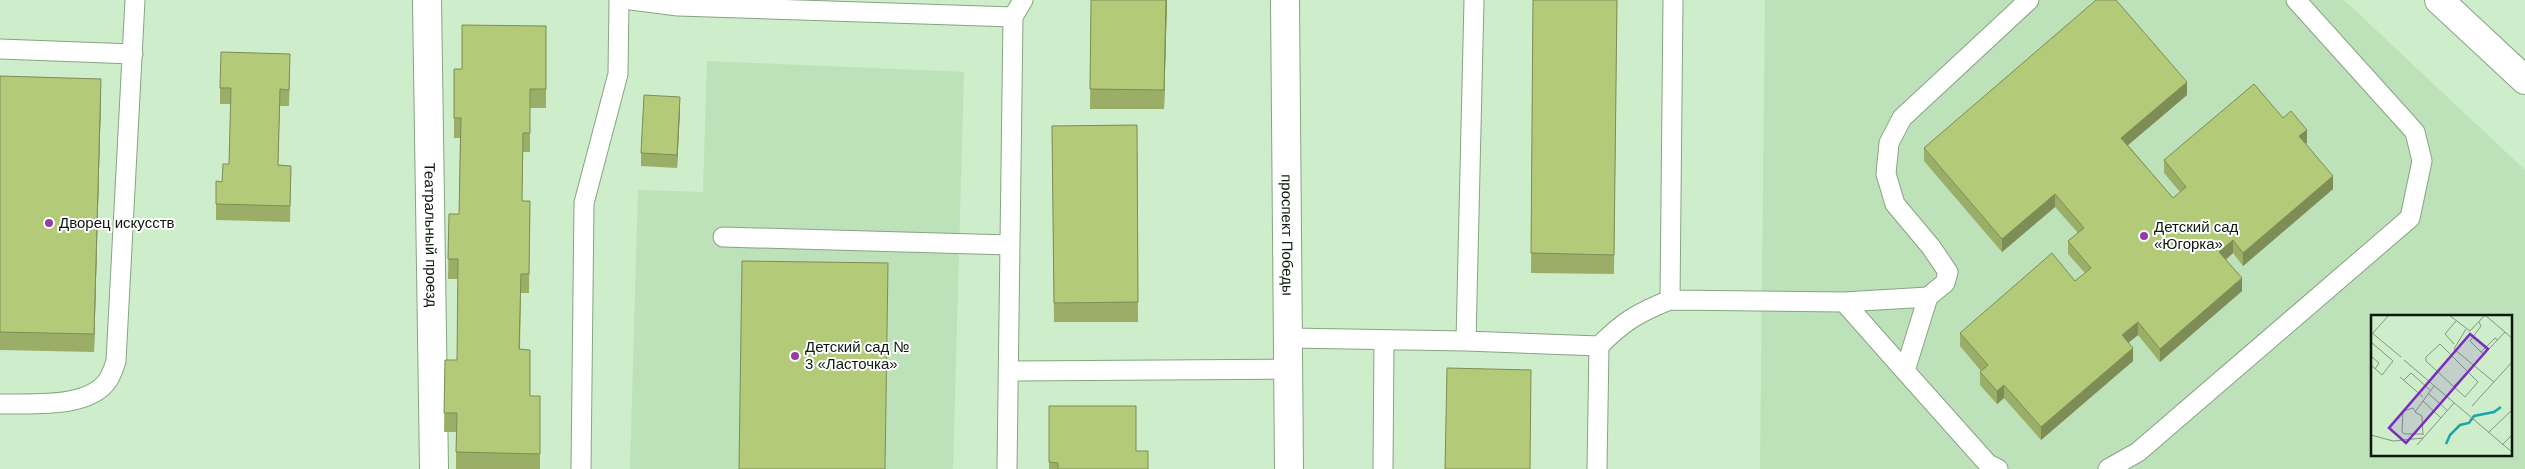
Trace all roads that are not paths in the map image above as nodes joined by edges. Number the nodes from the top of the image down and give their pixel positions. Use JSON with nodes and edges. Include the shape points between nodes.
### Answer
{"nodes":[{"id":1,"x":135,"y":0,"type":"edge"},
{"id":2,"x":427,"y":0,"type":"edge"},
{"id":3,"x":620,"y":0,"type":"edge"},
{"id":4,"x":631,"y":0,"type":"edge"},
{"id":5,"x":1023,"y":0,"type":"edge"},
{"id":6,"x":1285,"y":0,"type":"edge"},
{"id":7,"x":1474,"y":0,"type":"edge"},
{"id":8,"x":1673,"y":0,"type":"edge"},
{"id":9,"x":2029,"y":0,"type":"edge"},
{"id":10,"x":2296,"y":0,"type":"edge"},
{"id":11,"x":2438,"y":0,"type":"edge"},
{"id":12,"x":1012,"y":17,"type":"junction"},
{"id":13,"x":0,"y":49,"type":"edge"},
{"id":14,"x":133,"y":54,"type":"junction"},
{"id":15,"x":2525,"y":80,"type":"edge"},
{"id":16,"x":724,"y":236,"type":"dead end"},
{"id":17,"x":1010,"y":245,"type":"junction"},
{"id":18,"x":1928,"y":297,"type":"junction"},
{"id":19,"x":1670,"y":300,"type":"junction"},
{"id":20,"x":1844,"y":302,"type":"junction"},
{"id":21,"x":1289,"y":338,"type":"junction"},
{"id":22,"x":1384,"y":340,"type":"junction"},
{"id":23,"x":1466,"y":341,"type":"junction"},
{"id":24,"x":1599,"y":346,"type":"junction"},
{"id":25,"x":1290,"y":369,"type":"junction"},
{"id":26,"x":1008,"y":371,"type":"junction"},
{"id":27,"x":1905,"y":371,"type":"junction"},
{"id":28,"x":0,"y":404,"type":"edge"},
{"id":29,"x":434,"y":469,"type":"edge"},
{"id":30,"x":581,"y":469,"type":"edge"},
{"id":31,"x":1007,"y":469,"type":"edge"},
{"id":32,"x":1289,"y":469,"type":"edge"},
{"id":33,"x":1383,"y":469,"type":"edge"},
{"id":34,"x":1597,"y":469,"type":"edge"},
{"id":35,"x":1998,"y":469,"type":"edge"},
{"id":36,"x":2108,"y":469,"type":"edge"}],
"edges":[{"from":1,"to":14,"type":"lane"},
{"from":2,"to":29,"type":"street","name":"Театральный проезд"},
{"from":3,"to":30,"type":"lane","via":[[618,74],[584,203]]},
{"from":4,"to":12,"type":"lane","via":[[678,6]]},
{"from":5,"to":12,"type":"lane"},
{"from":6,"to":21,"type":"street","name":"проспект Победы"},
{"from":7,"to":23,"type":"lane"},
{"from":8,"to":19,"type":"lane"},
{"from":9,"to":18,"type":"lane","via":[[1902,118],[1889,143],[1886,174],[1894,204],[1948,272],[1945,283]]},
{"from":10,"to":36,"type":"lane","via":[[2415,132],[2422,161],[2410,218],[2138,452]]},
{"from":11,"to":15,"type":"street"},
{"from":12,"to":17,"type":"lane"},
{"from":13,"to":14,"type":"lane"},
{"from":14,"to":28,"type":"lane","via":[[116,361],[108,380],[91,394],[68,402]]},
{"from":16,"to":17,"type":"lane"},
{"from":17,"to":26,"type":"lane"},
{"from":18,"to":20,"type":"lane"},
{"from":18,"to":27,"type":"lane"},
{"from":19,"to":20,"type":"lane"},
{"from":19,"to":24,"type":"lane","via":[[1644,310],[1622,324]]},
{"from":20,"to":27,"type":"lane"},
{"from":21,"to":22,"type":"lane"},
{"from":21,"to":25,"type":"street","name":"проспект Победы"},
{"from":22,"to":23,"type":"lane"},
{"from":22,"to":33,"type":"lane"},
{"from":23,"to":24,"type":"lane"},
{"from":24,"to":34,"type":"lane"},
{"from":25,"to":26,"type":"lane"},
{"from":25,"to":32,"type":"street","name":"проспект Победы"},
{"from":26,"to":31,"type":"lane"},
{"from":27,"to":35,"type":"lane","via":[[1988,464]]}]}
